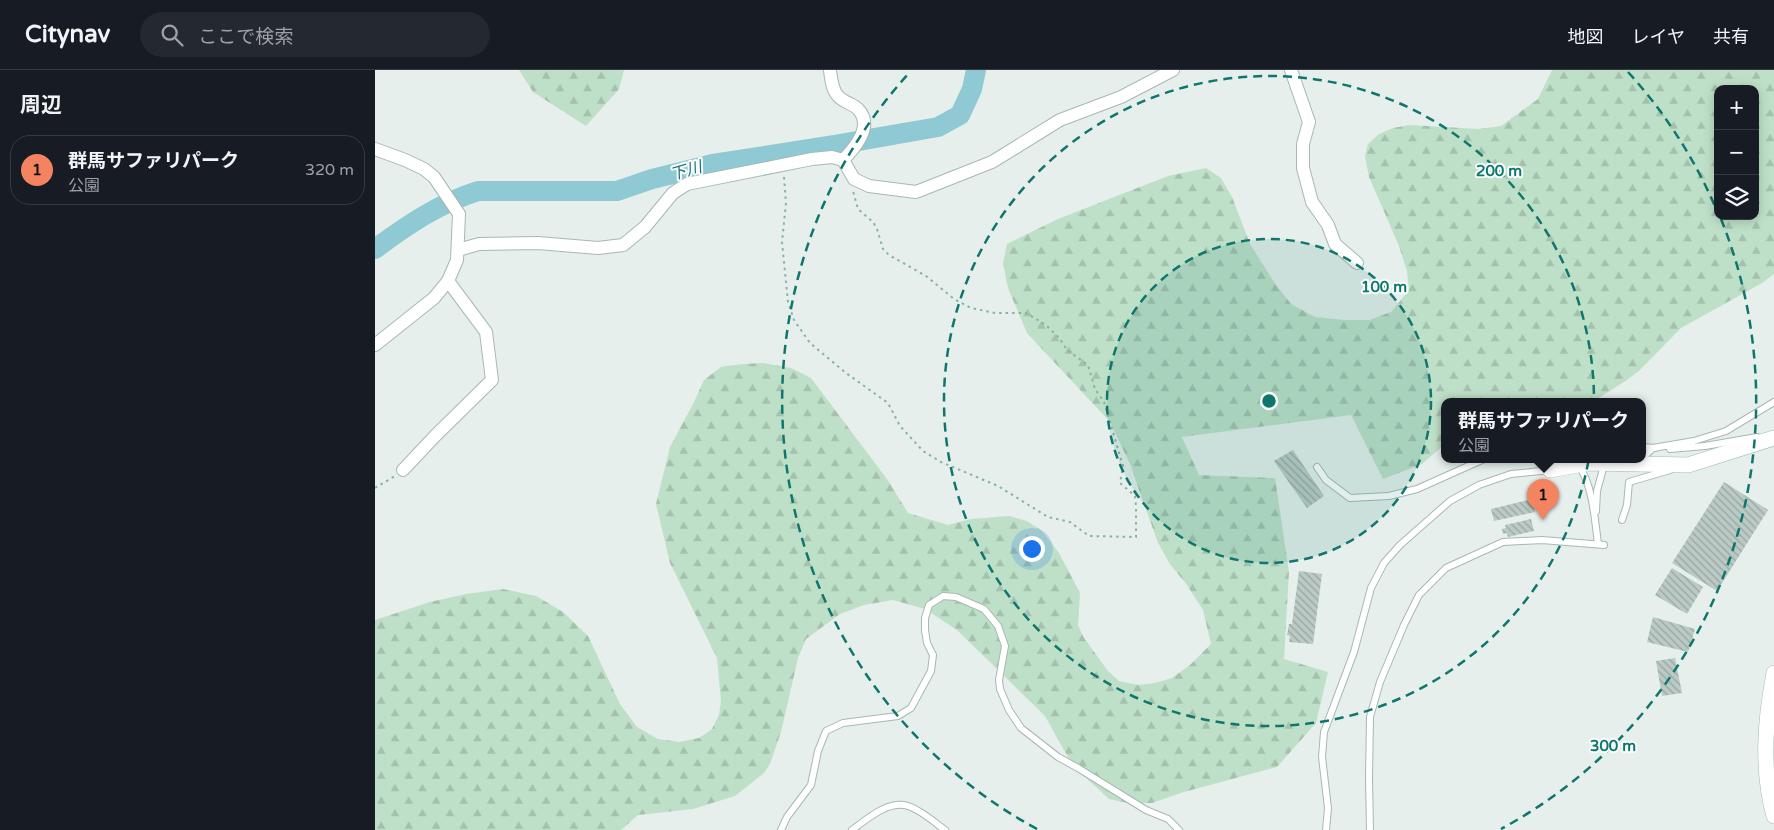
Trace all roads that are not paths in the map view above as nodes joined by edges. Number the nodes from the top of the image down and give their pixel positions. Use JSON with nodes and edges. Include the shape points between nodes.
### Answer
{"nodes":[{"id":1,"x":830,"y":70,"type":"edge"},
{"id":2,"x":1173,"y":70,"type":"edge"},
{"id":3,"x":1291,"y":70,"type":"edge"},
{"id":4,"x":375,"y":149,"type":"edge"},
{"id":5,"x":843,"y":160,"type":"junction"},
{"id":6,"x":458,"y":250,"type":"junction"},
{"id":7,"x":1357,"y":263,"type":"dead end"},
{"id":8,"x":448,"y":281,"type":"junction"},
{"id":9,"x":375,"y":345,"type":"edge"},
{"id":10,"x":1774,"y":402,"type":"edge"},
{"id":11,"x":1774,"y":437,"type":"edge"},
{"id":12,"x":1646,"y":447,"type":"edge"},
{"id":13,"x":1653,"y":448,"type":"junction"},
{"id":14,"x":1646,"y":454,"type":"edge"},
{"id":15,"x":1646,"y":461,"type":"edge"},
{"id":16,"x":1475,"y":463,"type":"edge"},
{"id":17,"x":1589,"y":463,"type":"edge"},
{"id":18,"x":1606,"y":463,"type":"edge"},
{"id":19,"x":1638,"y":463,"type":"edge"},
{"id":20,"x":1579,"y":465,"type":"junction"},
{"id":21,"x":1688,"y":465,"type":"junction"},
{"id":22,"x":1317,"y":466,"type":"dead end"},
{"id":23,"x":403,"y":470,"type":"road end"},
{"id":24,"x":1550,"y":470,"type":"joint"},
{"id":25,"x":1629,"y":482,"type":"junction"},
{"id":26,"x":1622,"y":520,"type":"dead end"},
{"id":27,"x":1596,"y":522,"type":"junction"},
{"id":28,"x":1774,"y":673,"type":"edge"},
{"id":29,"x":1774,"y":816,"type":"edge"},
{"id":30,"x":781,"y":830,"type":"edge"},
{"id":31,"x":852,"y":830,"type":"edge"},
{"id":32,"x":945,"y":830,"type":"edge"},
{"id":33,"x":1179,"y":830,"type":"edge"},
{"id":34,"x":1326,"y":830,"type":"edge"},
{"id":35,"x":1371,"y":830,"type":"edge"}],
"edges":[{"from":1,"to":5,"type":"street","via":[[837,96],[858,109],[863,118],[864,130]]},
{"from":2,"to":5,"type":"street","via":[[1121,97],[1060,120],[992,162],[916,192],[869,186],[854,179]]},
{"from":3,"to":7,"type":"street","via":[[1309,122],[1303,144],[1303,168],[1313,202],[1328,225],[1335,244]]},
{"from":4,"to":6,"type":"street","via":[[405,160],[433,177],[459,214]]},
{"from":5,"to":6,"type":"street","via":[[832,157],[687,184],[673,193],[645,228],[623,245],[598,248],[538,242],[479,244]]},
{"from":6,"to":8,"type":"street"},
{"from":8,"to":9,"type":"street","via":[[434,298]]},
{"from":8,"to":23,"type":"street","via":[[486,332],[492,380]]},
{"from":10,"to":13,"type":"lane","via":[[1726,431]]},
{"from":11,"to":13,"type":"lane","via":[[1744,438],[1705,446]]},
{"from":11,"to":21,"type":"street"},
{"from":12,"to":13,"type":"lane"},
{"from":13,"to":14,"type":"lane"},
{"from":15,"to":21,"type":"street"},
{"from":16,"to":22,"type":"lane","via":[[1417,489],[1389,496],[1350,498],[1326,480]]},
{"from":17,"to":20,"type":"street"},
{"from":18,"to":27,"type":"lane","via":[[1597,491]]},
{"from":19,"to":25,"type":"lane"},
{"from":20,"to":24,"type":"street"},
{"from":20,"to":27,"type":"lane","via":[[1586,475]]},
{"from":21,"to":25,"type":"lane"},
{"from":24,"to":34,"type":"lane","via":[[1511,474],[1479,485],[1450,501],[1384,563],[1371,588],[1353,652],[1324,732],[1322,757],[1328,808]]},
{"from":25,"to":26,"type":"lane"},
{"from":27,"to":35,"type":"lane","via":[[1601,545],[1542,540],[1503,542],[1446,568],[1419,595],[1380,682],[1370,717]]},
{"from":28,"to":29,"type":"street","via":[[1765,754]]},
{"from":30,"to":33,"type":"lane","via":[[811,785],[826,731],[843,723],[898,716],[911,708],[931,671],[933,655],[927,643],[925,618],[929,605],[943,596],[956,597],[984,609],[997,626],[1005,646],[1000,689],[1021,728],[1059,758],[1145,810],[1168,819]]},
{"from":31,"to":32,"type":"lane","via":[[889,806],[907,806]]}]}
